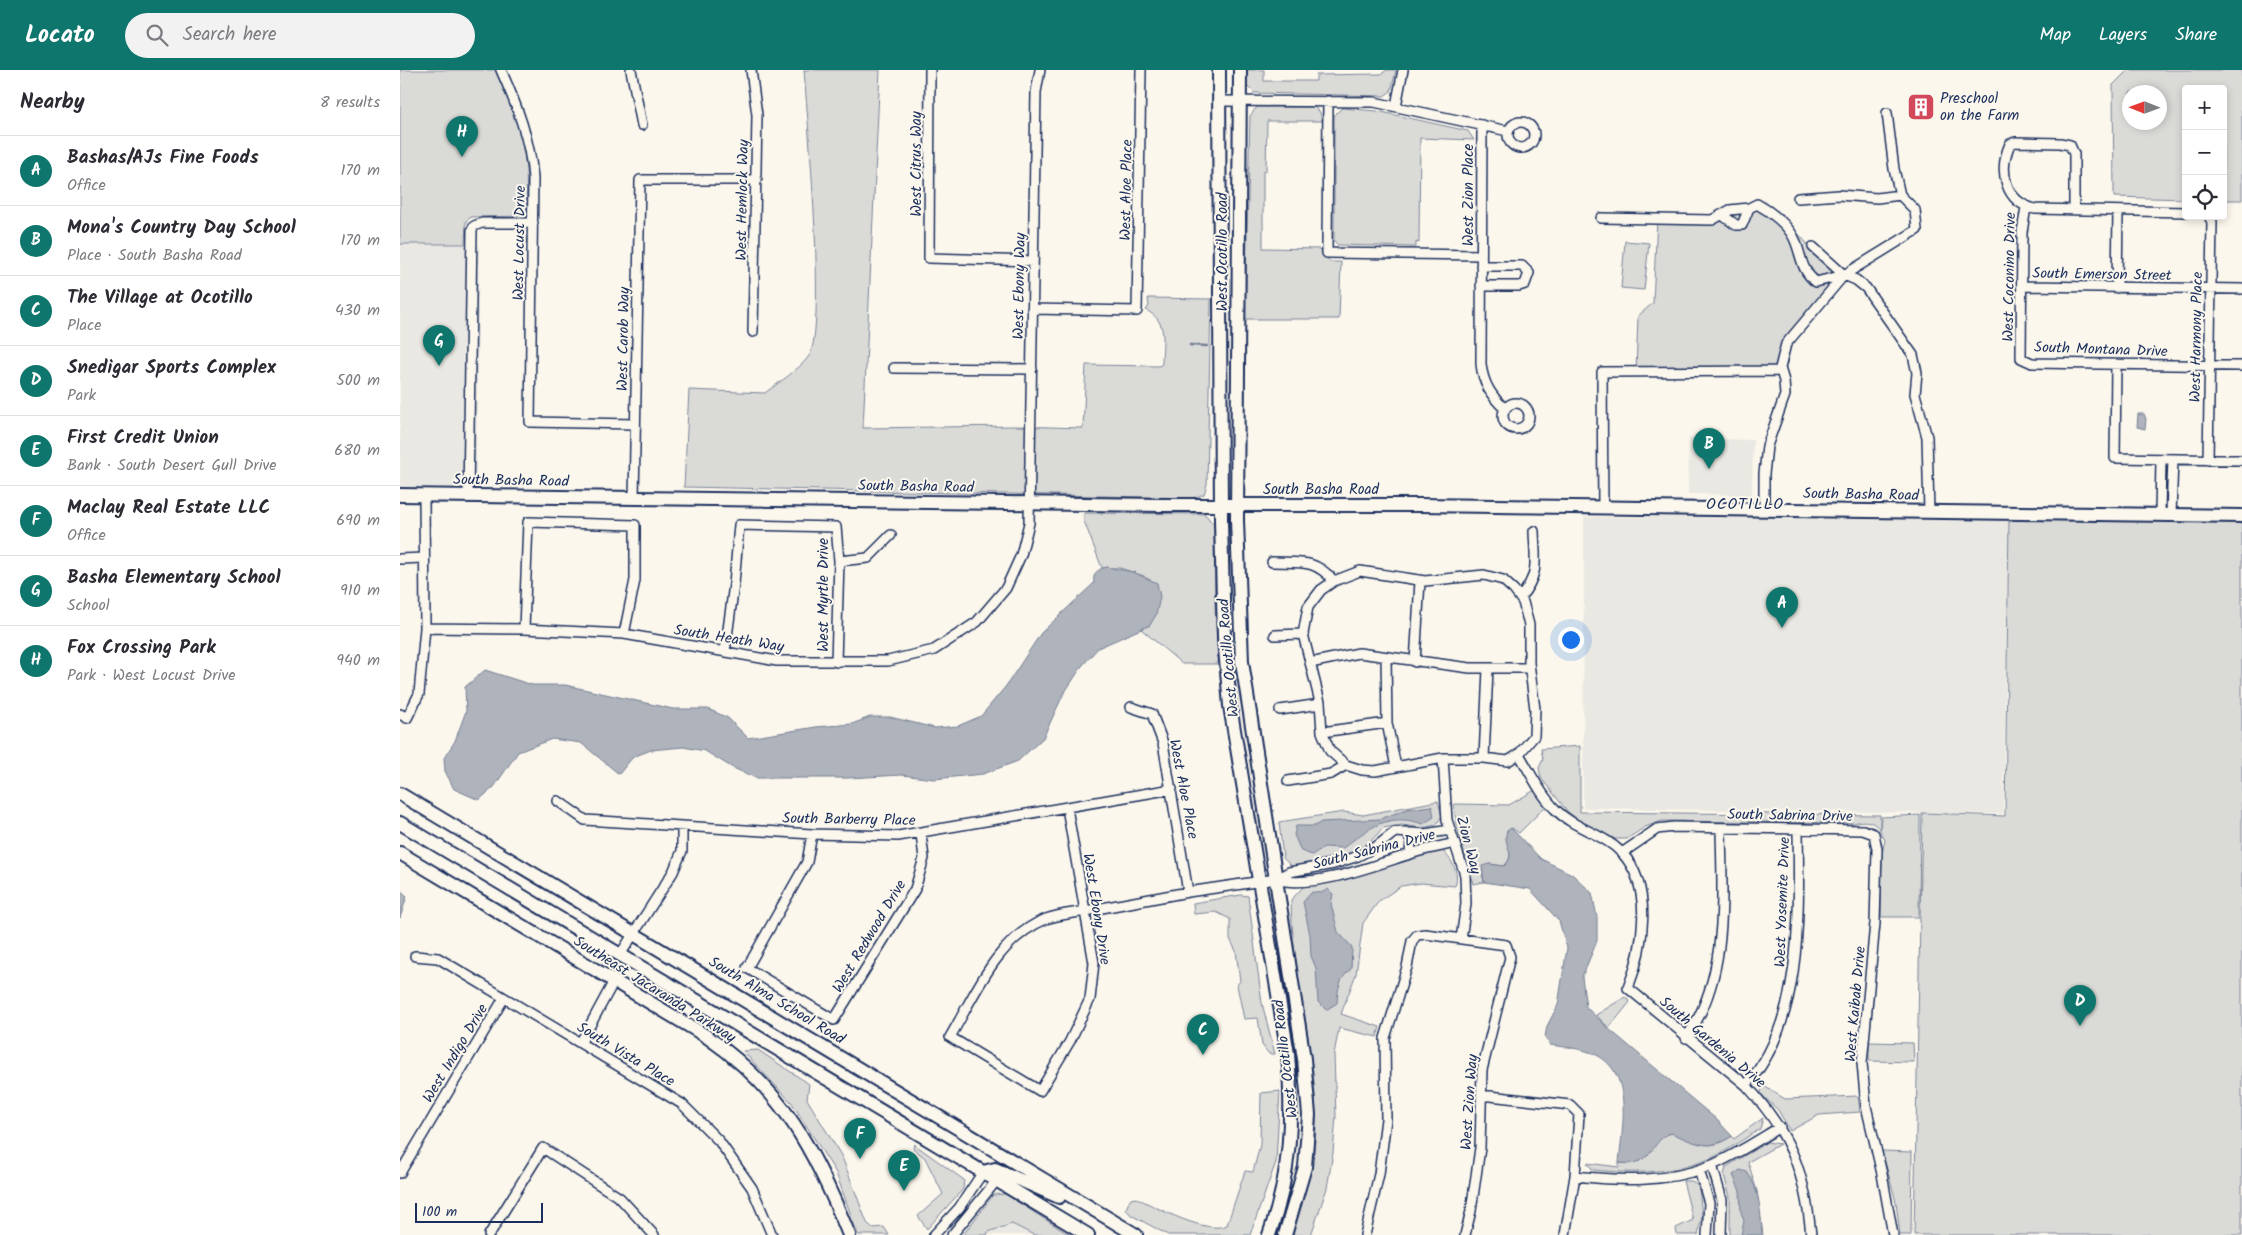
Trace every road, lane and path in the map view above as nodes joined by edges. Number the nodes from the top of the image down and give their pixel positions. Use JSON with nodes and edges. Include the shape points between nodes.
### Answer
{"nodes":[{"id":1,"x":502,"y":70,"type":"edge"},
{"id":2,"x":631,"y":70,"type":"edge"},
{"id":3,"x":751,"y":70,"type":"edge"},
{"id":4,"x":930,"y":70,"type":"edge"},
{"id":5,"x":1040,"y":70,"type":"edge"},
{"id":6,"x":1141,"y":70,"type":"edge"},
{"id":7,"x":1219,"y":70,"type":"edge"},
{"id":8,"x":1240,"y":70,"type":"edge"},
{"id":9,"x":1403,"y":70,"type":"edge"},
{"id":10,"x":1219,"y":101,"type":"junction"},
{"id":11,"x":1240,"y":101,"type":"junction"},
{"id":12,"x":1328,"y":101,"type":"junction"},
{"id":13,"x":1396,"y":106,"type":"junction"},
{"id":14,"x":1888,"y":113,"type":"dead end"},
{"id":15,"x":642,"y":125,"type":"dead end"},
{"id":16,"x":1482,"y":125,"type":"junction"},
{"id":17,"x":1508,"y":132,"type":"dead end"},
{"id":18,"x":757,"y":180,"type":"junction"},
{"id":19,"x":1900,"y":195,"type":"junction"},
{"id":20,"x":1798,"y":198,"type":"dead end"},
{"id":21,"x":2026,"y":207,"type":"junction"},
{"id":22,"x":1749,"y":208,"type":"junction"},
{"id":23,"x":2074,"y":209,"type":"junction"},
{"id":24,"x":2118,"y":211,"type":"junction"},
{"id":25,"x":2182,"y":212,"type":"edge"},
{"id":26,"x":1721,"y":214,"type":"junction"},
{"id":27,"x":1601,"y":218,"type":"dead end"},
{"id":28,"x":2211,"y":220,"type":"edge"},
{"id":29,"x":532,"y":223,"type":"junction"},
{"id":30,"x":1813,"y":247,"type":"dead end"},
{"id":31,"x":1481,"y":255,"type":"junction"},
{"id":32,"x":1033,"y":261,"type":"junction"},
{"id":33,"x":1481,"y":266,"type":"junction"},
{"id":34,"x":1844,"y":275,"type":"junction"},
{"id":35,"x":1481,"y":286,"type":"junction"},
{"id":36,"x":2021,"y":286,"type":"junction"},
{"id":37,"x":2117,"y":288,"type":"junction"},
{"id":38,"x":2211,"y":289,"type":"junction"},
{"id":39,"x":2242,"y":289,"type":"edge"},
{"id":40,"x":1032,"y":308,"type":"junction"},
{"id":41,"x":753,"y":332,"type":"dead end"},
{"id":42,"x":2021,"y":358,"type":"joint"},
{"id":43,"x":2116,"y":364,"type":"junction"},
{"id":44,"x":2210,"y":366,"type":"junction"},
{"id":45,"x":2241,"y":366,"type":"dead end"},
{"id":46,"x":894,"y":368,"type":"dead end"},
{"id":47,"x":1032,"y":368,"type":"junction"},
{"id":48,"x":1780,"y":371,"type":"junction"},
{"id":49,"x":1505,"y":409,"type":"dead end"},
{"id":50,"x":635,"y":424,"type":"junction"},
{"id":51,"x":2161,"y":459,"type":"junction"},
{"id":52,"x":2173,"y":459,"type":"junction"},
{"id":53,"x":2208,"y":460,"type":"junction"},
{"id":54,"x":2240,"y":460,"type":"dead end"},
{"id":55,"x":2160,"y":479,"type":"junction"},
{"id":56,"x":2172,"y":480,"type":"junction"},
{"id":57,"x":400,"y":495,"type":"edge"},
{"id":58,"x":424,"y":496,"type":"junction"},
{"id":59,"x":468,"y":496,"type":"junction"},
{"id":60,"x":634,"y":499,"type":"junction"},
{"id":61,"x":1030,"y":503,"type":"junction"},
{"id":62,"x":1222,"y":505,"type":"junction"},
{"id":63,"x":1237,"y":505,"type":"junction"},
{"id":64,"x":1603,"y":508,"type":"junction"},
{"id":65,"x":1764,"y":509,"type":"junction"},
{"id":66,"x":1929,"y":512,"type":"junction"},
{"id":67,"x":2166,"y":515,"type":"junction"},
{"id":68,"x":2242,"y":516,"type":"edge"},
{"id":69,"x":1534,"y":531,"type":"dead end"},
{"id":70,"x":892,"y":535,"type":"dead end"},
{"id":71,"x":400,"y":558,"type":"edge"},
{"id":72,"x":424,"y":558,"type":"junction"},
{"id":73,"x":839,"y":561,"type":"junction"},
{"id":74,"x":1272,"y":562,"type":"dead end"},
{"id":75,"x":1334,"y":580,"type":"junction"},
{"id":76,"x":1420,"y":581,"type":"junction"},
{"id":77,"x":1520,"y":598,"type":"junction"},
{"id":78,"x":425,"y":628,"type":"junction"},
{"id":79,"x":524,"y":629,"type":"junction"},
{"id":80,"x":624,"y":634,"type":"junction"},
{"id":81,"x":1303,"y":634,"type":"junction"},
{"id":82,"x":1275,"y":635,"type":"dead end"},
{"id":83,"x":725,"y":652,"type":"junction"},
{"id":84,"x":1386,"y":657,"type":"junction"},
{"id":85,"x":836,"y":662,"type":"junction"},
{"id":86,"x":1415,"y":662,"type":"junction"},
{"id":87,"x":1310,"y":663,"type":"junction"},
{"id":88,"x":1529,"y":668,"type":"junction"},
{"id":89,"x":1488,"y":669,"type":"junction"},
{"id":90,"x":1320,"y":704,"type":"junction"},
{"id":91,"x":1131,"y":707,"type":"dead end"},
{"id":92,"x":1280,"y":710,"type":"dead end"},
{"id":93,"x":403,"y":716,"type":"edge"},
{"id":94,"x":1387,"y":723,"type":"junction"},
{"id":95,"x":1322,"y":732,"type":"junction"},
{"id":96,"x":1519,"y":754,"type":"junction"},
{"id":97,"x":1443,"y":758,"type":"junction"},
{"id":98,"x":1484,"y":758,"type":"junction"},
{"id":99,"x":1346,"y":765,"type":"junction"},
{"id":100,"x":1396,"y":767,"type":"junction"},
{"id":101,"x":1288,"y":781,"type":"dead end"},
{"id":102,"x":1172,"y":789,"type":"junction"},
{"id":103,"x":400,"y":794,"type":"edge"},
{"id":104,"x":558,"y":801,"type":"dead end"},
{"id":105,"x":1067,"y":808,"type":"junction"},
{"id":106,"x":400,"y":823,"type":"edge"},
{"id":107,"x":682,"y":827,"type":"junction"},
{"id":108,"x":1720,"y":828,"type":"junction"},
{"id":109,"x":1798,"y":829,"type":"junction"},
{"id":110,"x":1450,"y":830,"type":"junction"},
{"id":111,"x":1406,"y":832,"type":"junction"},
{"id":112,"x":812,"y":834,"type":"junction"},
{"id":113,"x":921,"y":834,"type":"junction"},
{"id":114,"x":1874,"y":834,"type":"joint"},
{"id":115,"x":1455,"y":843,"type":"junction"},
{"id":116,"x":400,"y":853,"type":"edge"},
{"id":117,"x":1622,"y":853,"type":"junction"},
{"id":118,"x":1410,"y":854,"type":"junction"},
{"id":119,"x":1276,"y":879,"type":"junction"},
{"id":120,"x":1259,"y":882,"type":"junction"},
{"id":121,"x":1188,"y":892,"type":"junction"},
{"id":122,"x":1085,"y":912,"type":"junction"},
{"id":123,"x":633,"y":933,"type":"junction"},
{"id":124,"x":1461,"y":939,"type":"junction"},
{"id":125,"x":620,"y":955,"type":"junction"},
{"id":126,"x":415,"y":956,"type":"dead end"},
{"id":127,"x":614,"y":981,"type":"junction"},
{"id":128,"x":504,"y":998,"type":"junction"},
{"id":129,"x":1686,"y":1038,"type":"junction"},
{"id":130,"x":581,"y":1042,"type":"junction"},
{"id":131,"x":1288,"y":1062,"type":"junction"},
{"id":132,"x":1746,"y":1085,"type":"junction"},
{"id":133,"x":1481,"y":1095,"type":"junction"},
{"id":134,"x":1780,"y":1127,"type":"junction"},
{"id":135,"x":1308,"y":1134,"type":"junction"},
{"id":136,"x":1712,"y":1165,"type":"junction"},
{"id":137,"x":1699,"y":1170,"type":"junction"},
{"id":138,"x":983,"y":1172,"type":"junction"},
{"id":139,"x":400,"y":1173,"type":"edge"},
{"id":140,"x":1575,"y":1176,"type":"junction"},
{"id":141,"x":997,"y":1180,"type":"junction"},
{"id":142,"x":1083,"y":1204,"type":"junction"},
{"id":143,"x":489,"y":1235,"type":"edge"},
{"id":144,"x":654,"y":1235,"type":"edge"},
{"id":145,"x":772,"y":1235,"type":"edge"},
{"id":146,"x":849,"y":1235,"type":"edge"},
{"id":147,"x":934,"y":1235,"type":"edge"},
{"id":148,"x":952,"y":1235,"type":"edge"},
{"id":149,"x":1088,"y":1235,"type":"edge"},
{"id":150,"x":1136,"y":1235,"type":"edge"},
{"id":151,"x":1269,"y":1235,"type":"edge"},
{"id":152,"x":1285,"y":1235,"type":"edge"},
{"id":153,"x":1365,"y":1235,"type":"edge"},
{"id":154,"x":1465,"y":1235,"type":"edge"},
{"id":155,"x":1565,"y":1235,"type":"edge"},
{"id":156,"x":1708,"y":1235,"type":"edge"},
{"id":157,"x":1721,"y":1235,"type":"edge"},
{"id":158,"x":1811,"y":1235,"type":"edge"},
{"id":159,"x":1893,"y":1235,"type":"edge"}],
"edges":[{"from":1,"to":29,"type":"street","name":"West Locust Drive","via":[[529,140],[533,178]]},
{"from":2,"to":15,"type":"street"},
{"from":3,"to":18,"type":"street","name":"West Hemlock Way","via":[[757,114]]},
{"from":4,"to":32,"type":"street","name":"West Citrus Way","via":[[929,258]]},
{"from":5,"to":32,"type":"street","name":"West Ebony Way","via":[[1036,92]]},
{"from":6,"to":40,"type":"street","name":"West Aloe Place","via":[[1137,311]]},
{"from":7,"to":10,"type":"main road","name":"West Ocotillo Road"},
{"from":8,"to":11,"type":"main road","name":"West Ocotillo Road"},
{"from":9,"to":13,"type":"street"},
{"from":10,"to":11,"type":"street"},
{"from":10,"to":62,"type":"main road","name":"West Ocotillo Road"},
{"from":11,"to":12,"type":"street"},
{"from":11,"to":63,"type":"main road","name":"West Ocotillo Road"},
{"from":12,"to":13,"type":"street"},
{"from":12,"to":31,"type":"street","via":[[1327,253]]},
{"from":13,"to":16,"type":"street"},
{"from":14,"to":19,"type":"street"},
{"from":16,"to":17,"type":"street"},
{"from":16,"to":31,"type":"street","name":"West Zion Place"},
{"from":18,"to":41,"type":"street","name":"West Hemlock Way"},
{"from":18,"to":50,"type":"street","name":"West Carob Way","via":[[640,180]]},
{"from":19,"to":20,"type":"street"},
{"from":19,"to":34,"type":"street","via":[[1915,210],[1916,230]]},
{"from":21,"to":23,"type":"street"},
{"from":21,"to":23,"type":"street","name":"West Coconino Drive","via":[[2014,199],[2007,186],[2006,153],[2010,144],[2060,142],[2070,145],[2074,154]]},
{"from":21,"to":36,"type":"street","name":"West Coconino Drive"},
{"from":22,"to":26,"type":"street"},
{"from":22,"to":26,"type":"street","via":[[1742,225],[1736,225]]},
{"from":22,"to":34,"type":"street","via":[[1757,204],[1765,208],[1787,228],[1794,236],[1803,268],[1816,282]]},
{"from":23,"to":24,"type":"street"},
{"from":24,"to":25,"type":"street"},
{"from":24,"to":37,"type":"street"},
{"from":26,"to":27,"type":"street","via":[[1712,220]]},
{"from":28,"to":38,"type":"street","name":"West Harmony Place"},
{"from":29,"to":50,"type":"street","name":"West Locust Drive","via":[[530,422]]},
{"from":29,"to":59,"type":"street","via":[[482,223],[472,230]]},
{"from":30,"to":34,"type":"street"},
{"from":31,"to":33,"type":"street","name":"West Zion Place"},
{"from":32,"to":40,"type":"street","name":"West Ebony Way"},
{"from":33,"to":35,"type":"street","name":"West Zion Place"},
{"from":33,"to":35,"type":"street","name":"West Zion Place","via":[[1522,266],[1529,273],[1525,284],[1519,286]]},
{"from":34,"to":48,"type":"street","via":[[1786,344]]},
{"from":34,"to":66,"type":"street","via":[[1866,288],[1913,355],[1917,373],[1915,394],[1927,437]]},
{"from":35,"to":49,"type":"street","name":"West Zion Place","via":[[1482,371],[1490,392]]},
{"from":36,"to":37,"type":"street","name":"South Emerson Street"},
{"from":36,"to":42,"type":"street","name":"West Coconino Drive"},
{"from":37,"to":38,"type":"street","name":"South Emerson Street"},
{"from":38,"to":39,"type":"street","name":"South Emerson Street"},
{"from":38,"to":44,"type":"street","name":"West Harmony Place"},
{"from":40,"to":47,"type":"street","name":"West Ebony Way"},
{"from":42,"to":43,"type":"street","name":"South Montana Drive","via":[[2032,363]]},
{"from":43,"to":44,"type":"street","name":"South Montana Drive"},
{"from":43,"to":51,"type":"street","via":[[2115,458]]},
{"from":44,"to":45,"type":"street","name":"South Montana Drive"},
{"from":44,"to":53,"type":"street","name":"West Harmony Place"},
{"from":46,"to":47,"type":"street"},
{"from":47,"to":61,"type":"street","name":"West Ebony Way"},
{"from":48,"to":64,"type":"street","via":[[1602,372]]},
{"from":48,"to":65,"type":"street","via":[[1785,395],[1767,446]]},
{"from":50,"to":60,"type":"street","name":"West Carob Way"},
{"from":51,"to":52,"type":"street"},
{"from":51,"to":55,"type":"street"},
{"from":52,"to":53,"type":"street"},
{"from":52,"to":56,"type":"street"},
{"from":53,"to":54,"type":"street"},
{"from":55,"to":56,"type":"street"},
{"from":55,"to":67,"type":"street"},
{"from":56,"to":67,"type":"street"},
{"from":57,"to":58,"type":"main road","name":"South Basha Road"},
{"from":58,"to":59,"type":"main road","name":"South Basha Road"},
{"from":58,"to":72,"type":"street"},
{"from":59,"to":60,"type":"main road","name":"South Basha Road"},
{"from":60,"to":61,"type":"main road","name":"South Basha Road"},
{"from":61,"to":62,"type":"main road","name":"South Basha Road"},
{"from":61,"to":85,"type":"street","name":"South Heath Way","via":[[1027,536],[1006,588],[977,622],[934,650],[888,661]]},
{"from":62,"to":63,"type":"main road","name":"South Basha Road"},
{"from":62,"to":120,"type":"main road","name":"West Ocotillo Road","via":[[1224,637],[1230,706]]},
{"from":63,"to":64,"type":"main road","name":"South Basha Road"},
{"from":63,"to":119,"type":"main road","name":"West Ocotillo Road","via":[[1242,662]]},
{"from":64,"to":65,"type":"main road","name":"South Basha Road"},
{"from":65,"to":66,"type":"main road","name":"South Basha Road"},
{"from":66,"to":67,"type":"main road","name":"South Basha Road"},
{"from":67,"to":68,"type":"main road","name":"South Basha Road"},
{"from":69,"to":77,"type":"street","via":[[1536,572]]},
{"from":70,"to":73,"type":"street","via":[[868,558]]},
{"from":71,"to":72,"type":"street"},
{"from":72,"to":78,"type":"street"},
{"from":73,"to":83,"type":"street","name":"West Myrtle Drive","via":[[836,527],[739,525]]},
{"from":73,"to":85,"type":"street","name":"West Myrtle Drive"},
{"from":74,"to":75,"type":"street","via":[[1322,567]]},
{"from":75,"to":76,"type":"street","via":[[1360,572]]},
{"from":75,"to":81,"type":"street","via":[[1308,607]]},
{"from":76,"to":77,"type":"street","via":[[1484,575],[1503,580]]},
{"from":76,"to":86,"type":"street"},
{"from":77,"to":88,"type":"street","via":[[1530,625]]},
{"from":78,"to":79,"type":"street","name":"South Heath Way"},
{"from":78,"to":93,"type":"street","via":[[419,694]]},
{"from":79,"to":80,"type":"street","name":"South Heath Way"},
{"from":79,"to":80,"type":"street","via":[[528,522],[634,526],[635,580]]},
{"from":80,"to":83,"type":"street","name":"South Heath Way"},
{"from":81,"to":82,"type":"street"},
{"from":81,"to":87,"type":"street"},
{"from":83,"to":85,"type":"street","name":"South Heath Way","via":[[777,661]]},
{"from":84,"to":86,"type":"street"},
{"from":84,"to":87,"type":"street","via":[[1359,653]]},
{"from":84,"to":94,"type":"street"},
{"from":86,"to":89,"type":"street"},
{"from":87,"to":90,"type":"street"},
{"from":88,"to":89,"type":"street"},
{"from":88,"to":96,"type":"street","via":[[1535,710],[1534,736]]},
{"from":89,"to":98,"type":"street"},
{"from":90,"to":92,"type":"street"},
{"from":90,"to":95,"type":"street"},
{"from":91,"to":102,"type":"street","name":"West Aloe Place","via":[[1152,714],[1163,743]]},
{"from":94,"to":95,"type":"street"},
{"from":94,"to":100,"type":"street"},
{"from":95,"to":99,"type":"street","via":[[1330,751]]},
{"from":96,"to":98,"type":"street","via":[[1508,761]]},
{"from":96,"to":117,"type":"street","via":[[1555,809]]},
{"from":97,"to":98,"type":"street"},
{"from":97,"to":100,"type":"street"},
{"from":97,"to":110,"type":"street","name":"Zion Way"},
{"from":99,"to":100,"type":"street","via":[[1375,771]]},
{"from":99,"to":101,"type":"street","via":[[1331,774]]},
{"from":102,"to":105,"type":"street","name":"South Barberry Place"},
{"from":102,"to":121,"type":"street","name":"West Aloe Place"},
{"from":103,"to":123,"type":"main road","name":"South Alma School Road"},
{"from":104,"to":107,"type":"street","name":"South Barberry Place","via":[[584,820]]},
{"from":105,"to":113,"type":"street","name":"South Barberry Place"},
{"from":105,"to":122,"type":"street","name":"West Ebony Drive"},
{"from":106,"to":125,"type":"main road"},
{"from":107,"to":112,"type":"street","name":"South Barberry Place"},
{"from":107,"to":123,"type":"street","via":[[682,851],[673,872]]},
{"from":108,"to":109,"type":"street","name":"South Sabrina Drive"},
{"from":108,"to":117,"type":"street","name":"South Sabrina Drive","via":[[1657,829]]},
{"from":108,"to":129,"type":"street","via":[[1719,952],[1708,997]]},
{"from":109,"to":114,"type":"street","name":"South Sabrina Drive","via":[[1863,830]]},
{"from":109,"to":132,"type":"street","name":"West Yosemite Drive","via":[[1797,945],[1791,987],[1778,1031],[1761,1067]]},
{"from":110,"to":111,"type":"street","name":"South Sabrina Drive","via":[[1425,834]]},
{"from":110,"to":115,"type":"street","name":"Zion Way"},
{"from":111,"to":118,"type":"street","via":[[1411,840]]},
{"from":111,"to":119,"type":"street","name":"South Sabrina Drive","via":[[1395,832],[1358,856],[1288,872]]},
{"from":112,"to":113,"type":"street","name":"South Barberry Place"},
{"from":112,"to":113,"type":"street","name":"West Redwood Drive","via":[[807,862],[747,968],[834,1020],[915,889],[924,858]]},
{"from":114,"to":159,"type":"street","name":"West Kaibab Drive","via":[[1877,849],[1876,923],[1862,1063],[1866,1106]]},
{"from":115,"to":118,"type":"street","name":"South Sabrina Drive"},
{"from":115,"to":124,"type":"street","name":"Zion Way","via":[[1465,875],[1466,904]]},
{"from":116,"to":127,"type":"main road","name":"Southeast Jacaranda Parkway"},
{"from":117,"to":129,"type":"street","name":"South Gardenia Drive","via":[[1633,871],[1642,899],[1637,964],[1628,988]]},
{"from":118,"to":119,"type":"street","name":"South Sabrina Drive","via":[[1340,875],[1290,884]]},
{"from":119,"to":120,"type":"street"},
{"from":119,"to":135,"type":"main road","name":"West Ocotillo Road","via":[[1304,1059],[1310,1115]]},
{"from":120,"to":121,"type":"street"},
{"from":120,"to":131,"type":"main road","name":"West Ocotillo Road"},
{"from":121,"to":122,"type":"street"},
{"from":122,"to":122,"type":"street","name":"West Ebony Drive","via":[[1094,963],[1090,999],[1070,1042],[1040,1091],[950,1037],[997,956],[1016,937],[1046,919]]},
{"from":123,"to":125,"type":"street"},
{"from":123,"to":142,"type":"main road","name":"South Alma School Road"},
{"from":124,"to":133,"type":"street","name":"West Zion Way","via":[[1506,945],[1510,957],[1487,1046]]},
{"from":124,"to":153,"type":"street","via":[[1417,935],[1412,941],[1385,1038],[1386,1119],[1379,1174]]},
{"from":125,"to":138,"type":"main road"},
{"from":126,"to":128,"type":"street","name":"South Vista Place","via":[[438,958]]},
{"from":127,"to":130,"type":"street"},
{"from":127,"to":146,"type":"main road","name":"Southeast Jacaranda Parkway","via":[[712,1040],[759,1079],[788,1114],[810,1149],[828,1182]]},
{"from":128,"to":130,"type":"street","name":"South Vista Place"},
{"from":128,"to":139,"type":"street","name":"West Indigo Drive"},
{"from":129,"to":132,"type":"street","name":"South Gardenia Drive"},
{"from":130,"to":145,"type":"street","name":"South Vista Place","via":[[682,1104],[719,1141],[752,1188]]},
{"from":131,"to":135,"type":"main road","via":[[1297,1072],[1301,1110]]},
{"from":131,"to":151,"type":"main road","name":"West Ocotillo Road","via":[[1290,1140],[1286,1175]]},
{"from":132,"to":134,"type":"street","name":"South Gardenia Drive"},
{"from":133,"to":140,"type":"street","via":[[1570,1105],[1576,1109],[1579,1114]]},
{"from":133,"to":154,"type":"street","name":"West Zion Way","via":[[1480,1148]]},
{"from":134,"to":136,"type":"street"},
{"from":134,"to":158,"type":"street","name":"South Gardenia Drive","via":[[1796,1159]]},
{"from":135,"to":152,"type":"main road","name":"West Ocotillo Road","via":[[1305,1167]]},
{"from":136,"to":137,"type":"street"},
{"from":136,"to":157,"type":"street","via":[[1722,1200]]},
{"from":137,"to":140,"type":"street","via":[[1664,1178],[1620,1181]]},
{"from":137,"to":156,"type":"street","via":[[1709,1203]]},
{"from":138,"to":141,"type":"main road"},
{"from":138,"to":142,"type":"main road","via":[[995,1169],[1054,1196]]},
{"from":138,"to":147,"type":"street","via":[[959,1208]]},
{"from":140,"to":155,"type":"street"},
{"from":141,"to":148,"type":"street"},
{"from":141,"to":149,"type":"main road"},
{"from":142,"to":150,"type":"main road","name":"South Alma School Road"},
{"from":143,"to":144,"type":"street","via":[[542,1148],[620,1198]]}]}
